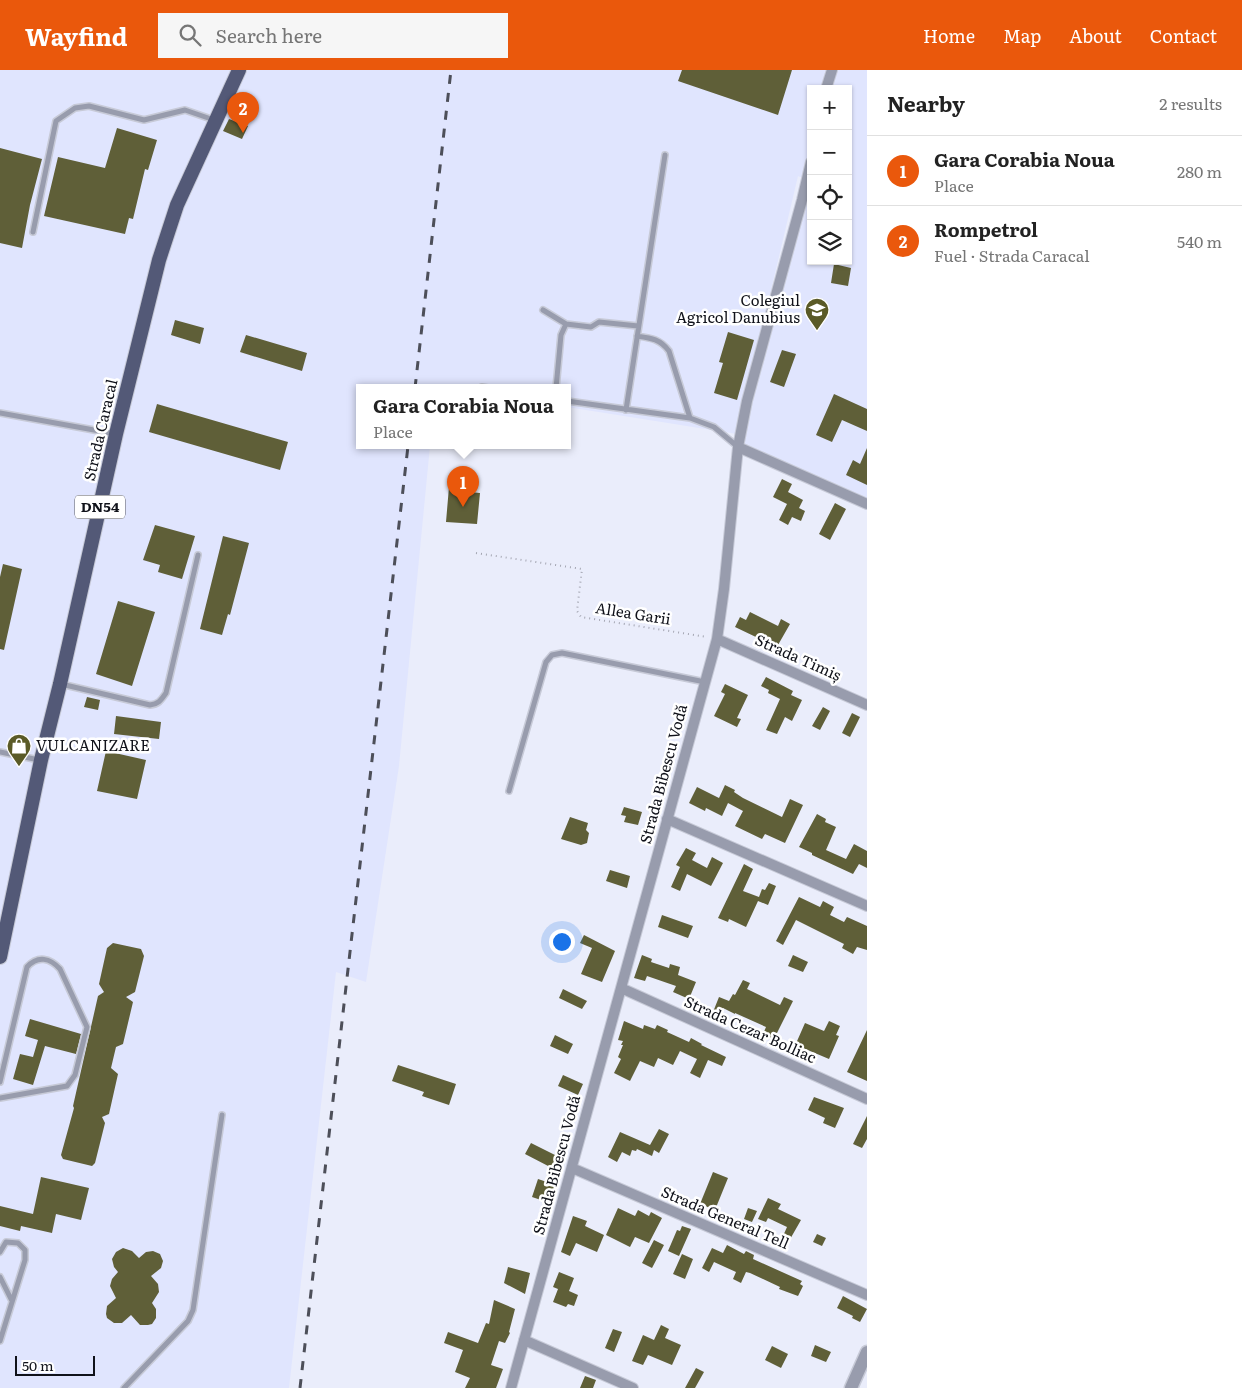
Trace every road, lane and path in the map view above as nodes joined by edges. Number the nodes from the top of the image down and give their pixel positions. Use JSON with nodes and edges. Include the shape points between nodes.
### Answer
{"nodes":[{"id":1,"x":239,"y":70,"type":"edge"},
{"id":2,"x":832,"y":70,"type":"edge"},
{"id":3,"x":827,"y":85,"type":"edge"},
{"id":4,"x":215,"y":120,"type":"junction"},
{"id":5,"x":665,"y":155,"type":"dead end"},
{"id":6,"x":808,"y":175,"type":"edge"},
{"id":7,"x":33,"y":232,"type":"dead end"},
{"id":8,"x":543,"y":310,"type":"dead end"},
{"id":9,"x":566,"y":324,"type":"junction"},
{"id":10,"x":638,"y":326,"type":"junction"},
{"id":11,"x":637,"y":336,"type":"junction"},
{"id":12,"x":556,"y":384,"type":"edge"},
{"id":13,"x":571,"y":401,"type":"edge"},
{"id":14,"x":626,"y":410,"type":"junction"},
{"id":15,"x":0,"y":413,"type":"edge"},
{"id":16,"x":690,"y":418,"type":"junction"},
{"id":17,"x":116,"y":434,"type":"junction"},
{"id":18,"x":738,"y":447,"type":"junction"},
{"id":19,"x":867,"y":504,"type":"edge"},
{"id":20,"x":476,"y":553,"type":"dead end"},
{"id":21,"x":198,"y":555,"type":"dead end"},
{"id":22,"x":717,"y":639,"type":"junction"},
{"id":23,"x":705,"y":682,"type":"junction"},
{"id":24,"x":60,"y":684,"type":"junction"},
{"id":25,"x":867,"y":705,"type":"edge"},
{"id":26,"x":0,"y":752,"type":"edge"},
{"id":27,"x":42,"y":760,"type":"junction"},
{"id":28,"x":509,"y":791,"type":"dead end"},
{"id":29,"x":667,"y":819,"type":"junction"},
{"id":30,"x":867,"y":906,"type":"edge"},
{"id":31,"x":0,"y":956,"type":"edge"},
{"id":32,"x":621,"y":988,"type":"junction"},
{"id":33,"x":0,"y":1082,"type":"edge"},
{"id":34,"x":0,"y":1098,"type":"edge"},
{"id":35,"x":867,"y":1099,"type":"edge"},
{"id":36,"x":222,"y":1115,"type":"dead end"},
{"id":37,"x":572,"y":1168,"type":"junction"},
{"id":38,"x":0,"y":1252,"type":"edge"},
{"id":39,"x":0,"y":1277,"type":"edge"},
{"id":40,"x":867,"y":1295,"type":"edge"},
{"id":41,"x":12,"y":1301,"type":"junction"},
{"id":42,"x":524,"y":1340,"type":"junction"},
{"id":43,"x":0,"y":1341,"type":"edge"},
{"id":44,"x":867,"y":1352,"type":"edge"},
{"id":45,"x":124,"y":1388,"type":"edge"},
{"id":46,"x":511,"y":1388,"type":"edge"},
{"id":47,"x":633,"y":1388,"type":"edge"},
{"id":48,"x":851,"y":1388,"type":"edge"}],
"edges":[{"from":1,"to":4,"type":"main road","name":"Strada Caracal","number":"DN54"},
{"from":2,"to":3,"type":"street"},
{"from":4,"to":7,"type":"lane","via":[[186,110],[144,120],[89,106],[75,108],[56,120]]},
{"from":4,"to":17,"type":"main road","name":"Strada Caracal","number":"DN54","via":[[177,205],[159,260]]},
{"from":5,"to":10,"type":"lane"},
{"from":6,"to":18,"type":"street","name":"Strada Bibescu Vodă","via":[[747,401]]},
{"from":8,"to":9,"type":"lane"},
{"from":9,"to":10,"type":"lane","via":[[591,327],[599,322]]},
{"from":9,"to":12,"type":"lane","via":[[561,335]]},
{"from":10,"to":11,"type":"lane"},
{"from":11,"to":14,"type":"lane"},
{"from":11,"to":16,"type":"lane","via":[[663,343],[669,351]]},
{"from":13,"to":14,"type":"lane"},
{"from":14,"to":16,"type":"lane"},
{"from":15,"to":17,"type":"lane"},
{"from":16,"to":18,"type":"lane","via":[[714,427]]},
{"from":17,"to":24,"type":"main road","name":"Strada Caracal","number":"DN54"},
{"from":18,"to":19,"type":"street"},
{"from":18,"to":22,"type":"street","name":"Strada Bibescu Vodă"},
{"from":20,"to":22,"type":"path","name":"Allea Garii","via":[[582,569],[577,611],[582,617]]},
{"from":21,"to":24,"type":"lane","via":[[166,693],[161,700],[150,705]]},
{"from":22,"to":23,"type":"street","name":"Strada Bibescu Vodă"},
{"from":22,"to":25,"type":"street","name":"Strada Timiș"},
{"from":23,"to":28,"type":"lane","via":[[562,653],[552,655],[546,662]]},
{"from":23,"to":29,"type":"street","name":"Strada Bibescu Vodă"},
{"from":24,"to":27,"type":"main road","name":"Strada Caracal","number":"DN54"},
{"from":26,"to":27,"type":"lane"},
{"from":27,"to":31,"type":"main road","name":"Strada Caracal","number":"DN54"},
{"from":29,"to":30,"type":"street"},
{"from":29,"to":32,"type":"street","name":"Strada Bibescu Vodă"},
{"from":32,"to":35,"type":"street","name":"Strada Cezar Bolliac"},
{"from":32,"to":37,"type":"street","name":"Strada Bibescu Vodă"},
{"from":33,"to":34,"type":"lane","via":[[27,967],[39,958],[54,962],[86,1027],[75,1075],[67,1086]]},
{"from":36,"to":45,"type":"lane","via":[[192,1310],[188,1321]]},
{"from":37,"to":40,"type":"street","name":"Strada General Tell"},
{"from":37,"to":42,"type":"street","name":"Strada Bibescu Vodă"},
{"from":38,"to":41,"type":"lane","via":[[6,1242],[18,1243],[25,1250]]},
{"from":39,"to":41,"type":"lane"},
{"from":41,"to":43,"type":"lane"},
{"from":42,"to":46,"type":"street","name":"Strada Bibescu Vodă"},
{"from":42,"to":47,"type":"street"},
{"from":44,"to":48,"type":"street"}]}
